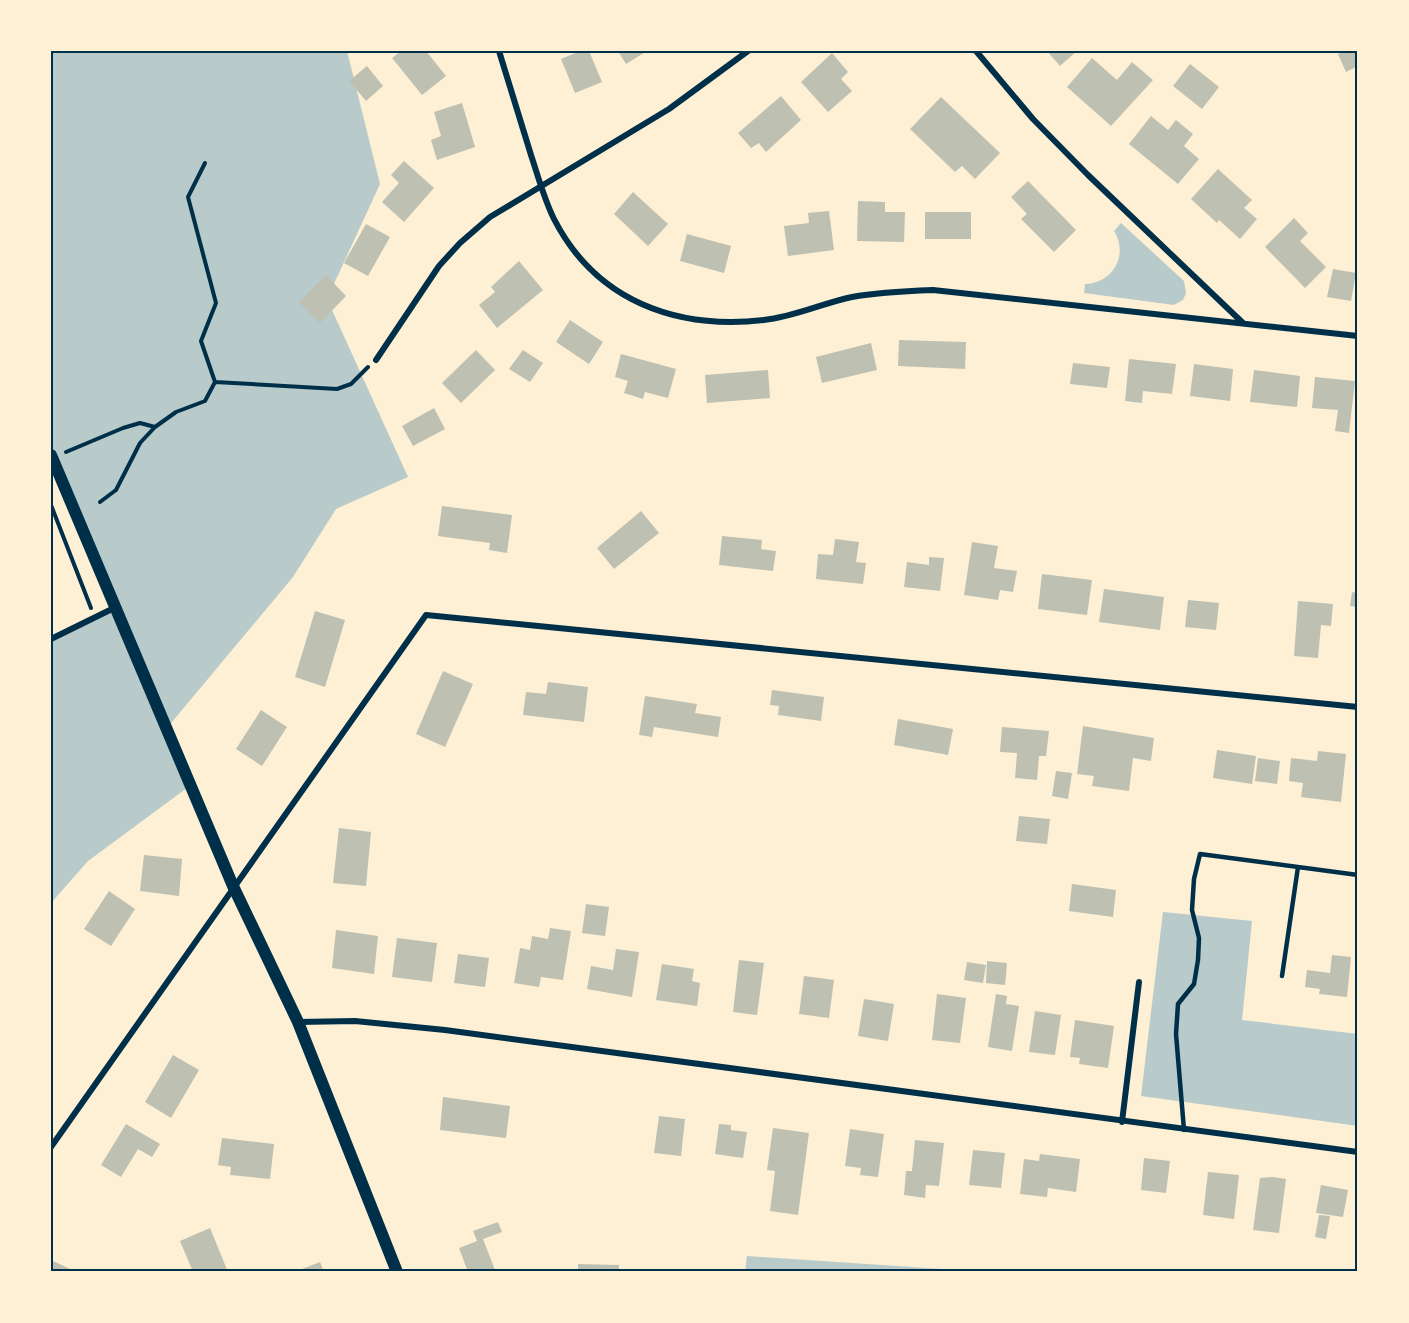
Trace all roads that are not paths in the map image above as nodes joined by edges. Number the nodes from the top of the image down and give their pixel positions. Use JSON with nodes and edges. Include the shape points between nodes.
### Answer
{"nodes":[{"id":1,"x":499,"y":51,"type":"edge"},
{"id":2,"x":748,"y":51,"type":"edge"},
{"id":3,"x":976,"y":51,"type":"edge"},
{"id":4,"x":541,"y":186,"type":"junction"},
{"id":5,"x":1243,"y":323,"type":"junction"},
{"id":6,"x":1358,"y":336,"type":"edge"},
{"id":7,"x":376,"y":360,"type":"road end"},
{"id":8,"x":52,"y":457,"type":"edge"},
{"id":9,"x":114,"y":608,"type":"junction"},
{"id":10,"x":51,"y":639,"type":"edge"},
{"id":11,"x":1358,"y":707,"type":"edge"},
{"id":12,"x":1298,"y":867,"type":"junction"},
{"id":13,"x":1358,"y":875,"type":"edge"},
{"id":14,"x":233,"y":886,"type":"junction"},
{"id":15,"x":1282,"y":976,"type":"dead end"},
{"id":16,"x":1139,"y":982,"type":"dead end"},
{"id":17,"x":298,"y":1022,"type":"junction"},
{"id":18,"x":1122,"y":1122,"type":"junction"},
{"id":19,"x":1184,"y":1130,"type":"junction"},
{"id":20,"x":51,"y":1147,"type":"edge"},
{"id":21,"x":1358,"y":1152,"type":"edge"},
{"id":22,"x":397,"y":1272,"type":"edge"}],
"edges":[{"from":1,"to":4,"type":"street"},
{"from":2,"to":4,"type":"street","via":[[669,109]]},
{"from":3,"to":5,"type":"street","via":[[1033,119]]},
{"from":4,"to":5,"type":"street","via":[[554,219],[573,250],[600,278],[636,303],[666,315],[698,321],[767,320],[852,297],[933,290]]},
{"from":4,"to":7,"type":"street","via":[[490,217],[460,243],[439,266]]},
{"from":5,"to":6,"type":"street"},
{"from":8,"to":9,"type":"main road"},
{"from":9,"to":10,"type":"street"},
{"from":9,"to":14,"type":"main road"},
{"from":11,"to":14,"type":"street","via":[[426,615]]},
{"from":12,"to":13,"type":"lane"},
{"from":12,"to":15,"type":"lane"},
{"from":12,"to":19,"type":"lane","via":[[1200,854],[1192,910],[1199,938],[1198,960],[1194,984],[1178,1004],[1176,1034]]},
{"from":14,"to":17,"type":"main road"},
{"from":14,"to":20,"type":"street","via":[[221,909]]},
{"from":16,"to":18,"type":"street"},
{"from":17,"to":18,"type":"street","via":[[355,1021],[457,1032]]},
{"from":17,"to":22,"type":"main road"},
{"from":18,"to":19,"type":"street"},
{"from":19,"to":21,"type":"street"}]}
